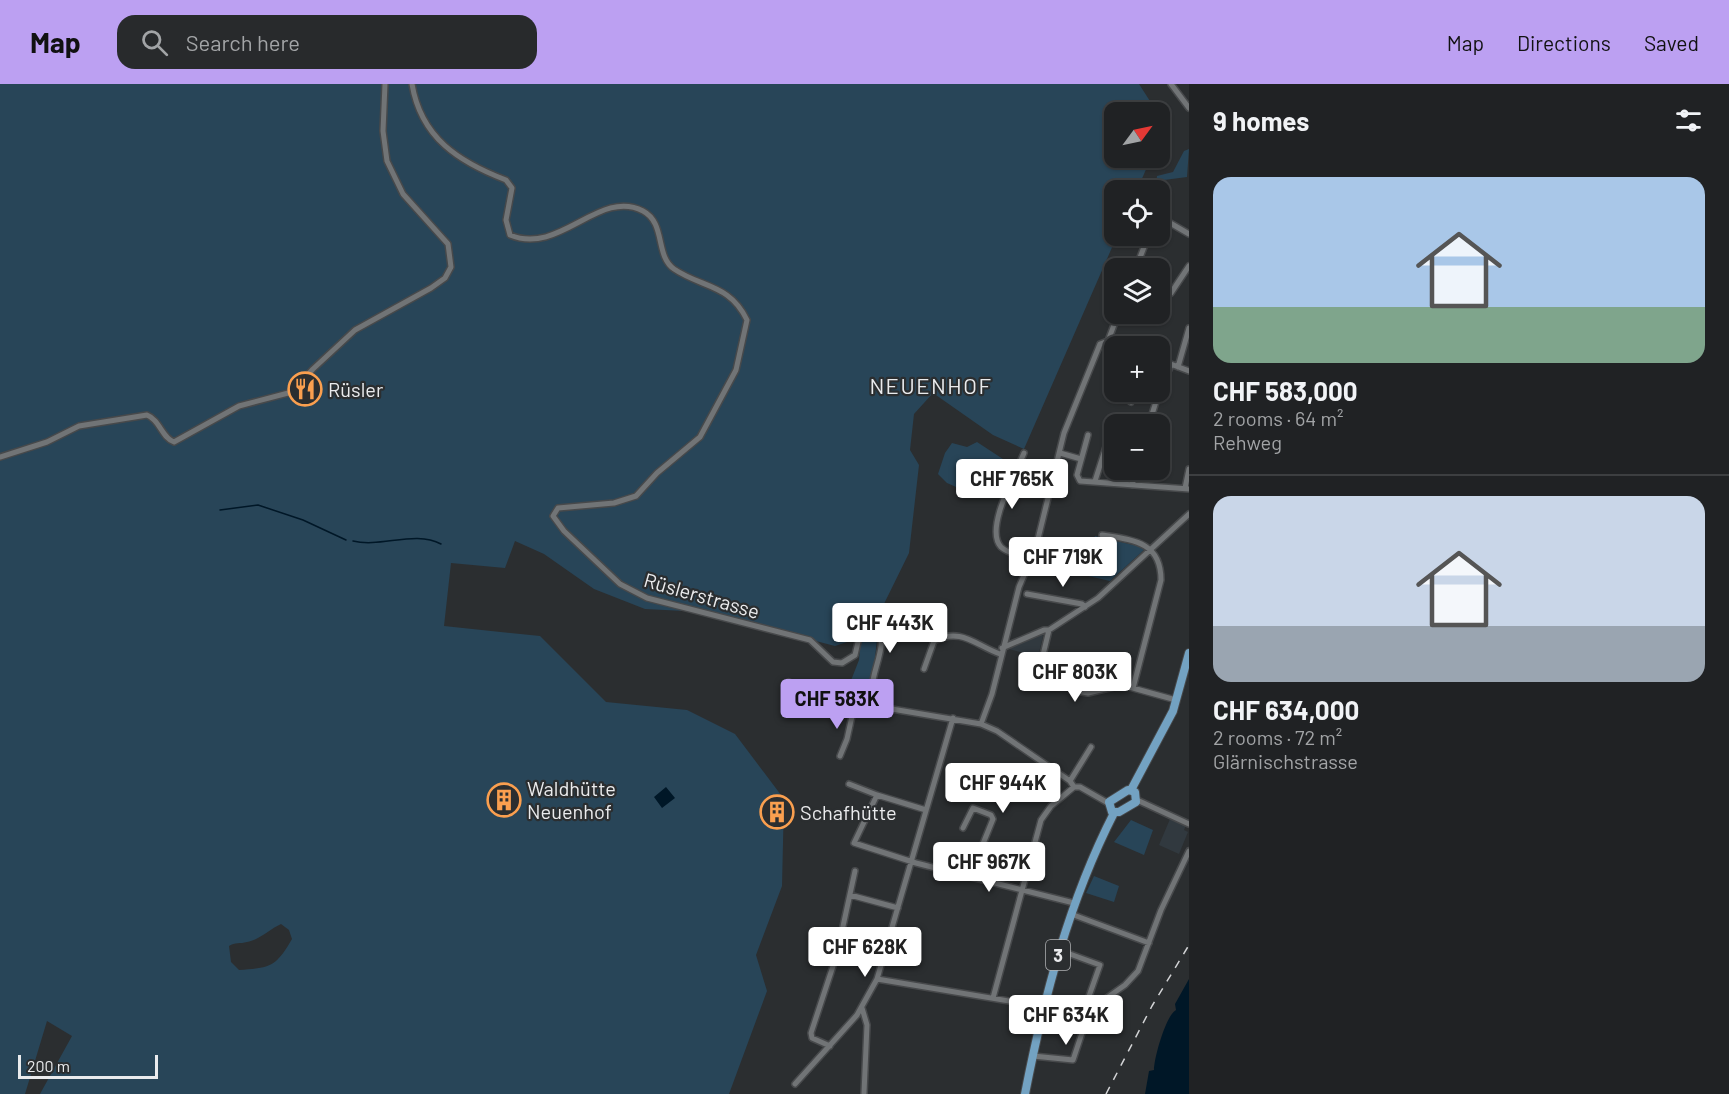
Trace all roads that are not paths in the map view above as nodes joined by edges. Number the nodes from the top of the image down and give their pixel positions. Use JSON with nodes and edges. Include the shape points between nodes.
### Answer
{"nodes":[{"id":1,"x":385,"y":84,"type":"edge"},
{"id":2,"x":412,"y":84,"type":"edge"},
{"id":3,"x":1173,"y":86,"type":"edge"},
{"id":4,"x":1189,"y":108,"type":"edge"},
{"id":5,"x":1170,"y":225,"type":"edge"},
{"id":6,"x":1189,"y":234,"type":"edge"},
{"id":7,"x":1144,"y":247,"type":"dead end"},
{"id":8,"x":1140,"y":258,"type":"edge"},
{"id":9,"x":1189,"y":266,"type":"edge"},
{"id":10,"x":1172,"y":293,"type":"dead end"},
{"id":11,"x":1189,"y":328,"type":"edge"},
{"id":12,"x":1104,"y":342,"type":"edge"},
{"id":13,"x":1171,"y":365,"type":"edge"},
{"id":14,"x":1178,"y":367,"type":"junction"},
{"id":15,"x":1189,"y":371,"type":"edge"},
{"id":16,"x":1088,"y":435,"type":"dead end"},
{"id":17,"x":1024,"y":453,"type":"dead end"},
{"id":18,"x":1060,"y":453,"type":"junction"},
{"id":19,"x":1104,"y":453,"type":"edge"},
{"id":20,"x":0,"y":457,"type":"edge"},
{"id":21,"x":1081,"y":459,"type":"junction"},
{"id":22,"x":1189,"y":469,"type":"edge"},
{"id":23,"x":1134,"y":480,"type":"edge"},
{"id":24,"x":1095,"y":481,"type":"junction"},
{"id":25,"x":1132,"y":485,"type":"junction"},
{"id":26,"x":1187,"y":489,"type":"edge"},
{"id":27,"x":1189,"y":514,"type":"edge"},
{"id":28,"x":1102,"y":535,"type":"dead end"},
{"id":29,"x":1150,"y":549,"type":"junction"},
{"id":30,"x":1032,"y":559,"type":"junction"},
{"id":31,"x":1027,"y":594,"type":"dead end"},
{"id":32,"x":1085,"y":607,"type":"junction"},
{"id":33,"x":1049,"y":630,"type":"junction"},
{"id":34,"x":1001,"y":651,"type":"junction"},
{"id":35,"x":1189,"y":653,"type":"edge"},
{"id":36,"x":1187,"y":666,"type":"edge"},
{"id":37,"x":924,"y":669,"type":"dead end"},
{"id":38,"x":789,"y":682,"type":"dead end"},
{"id":39,"x":1132,"y":688,"type":"junction"},
{"id":40,"x":1176,"y":700,"type":"junction"},
{"id":41,"x":854,"y":707,"type":"junction"},
{"id":42,"x":880,"y":707,"type":"junction"},
{"id":43,"x":953,"y":718,"type":"junction"},
{"id":44,"x":981,"y":724,"type":"junction"},
{"id":45,"x":1091,"y":747,"type":"dead end"},
{"id":46,"x":840,"y":756,"type":"dead end"},
{"id":47,"x":849,"y":784,"type":"dead end"},
{"id":48,"x":1072,"y":784,"type":"junction"},
{"id":49,"x":1131,"y":790,"type":"junction"},
{"id":50,"x":877,"y":795,"type":"junction"},
{"id":51,"x":1137,"y":800,"type":"junction"},
{"id":52,"x":1108,"y":803,"type":"junction"},
{"id":53,"x":926,"y":810,"type":"junction"},
{"id":54,"x":1114,"y":813,"type":"junction"},
{"id":55,"x":1189,"y":824,"type":"edge"},
{"id":56,"x":963,"y":828,"type":"dead end"},
{"id":57,"x":1189,"y":851,"type":"edge"},
{"id":58,"x":912,"y":861,"type":"junction"},
{"id":59,"x":855,"y":871,"type":"dead end"},
{"id":60,"x":966,"y":875,"type":"junction"},
{"id":61,"x":1023,"y":889,"type":"junction"},
{"id":62,"x":850,"y":895,"type":"junction"},
{"id":63,"x":1074,"y":903,"type":"junction"},
{"id":64,"x":898,"y":908,"type":"junction"},
{"id":65,"x":1071,"y":914,"type":"junction"},
{"id":66,"x":1149,"y":943,"type":"junction"},
{"id":67,"x":1059,"y":950,"type":"junction"},
{"id":68,"x":877,"y":979,"type":"junction"},
{"id":69,"x":993,"y":998,"type":"junction"},
{"id":70,"x":1099,"y":1003,"type":"junction"},
{"id":71,"x":1045,"y":1007,"type":"junction"},
{"id":72,"x":862,"y":1008,"type":"junction"},
{"id":73,"x":830,"y":1046,"type":"junction"},
{"id":74,"x":1033,"y":1056,"type":"junction"},
{"id":75,"x":795,"y":1083,"type":"dead end"},
{"id":76,"x":864,"y":1093,"type":"edge"},
{"id":77,"x":1025,"y":1094,"type":"edge"}],
"edges":[{"from":1,"to":20,"type":"street","via":[[382,131],[387,161],[403,194],[448,244],[452,267],[445,279],[398,309],[364,323],[292,392],[239,406],[174,442],[147,415],[79,426],[47,442]]},
{"from":2,"to":42,"type":"street","name":"Rüslerstrasse","via":[[429,126],[451,152],[510,184],[506,220],[510,235],[546,236],[570,229],[604,209],[630,206],[653,219],[666,260],[673,269],[732,298],[747,320],[736,370],[700,437],[636,496],[614,503],[558,508],[554,516],[564,531],[634,593],[810,640],[833,662],[851,659],[861,629],[877,628],[881,639],[872,689]]},
{"from":3,"to":4,"type":"street"},
{"from":5,"to":6,"type":"street"},
{"from":7,"to":8,"type":"street"},
{"from":9,"to":10,"type":"street"},
{"from":11,"to":14,"type":"street"},
{"from":12,"to":18,"type":"street","via":[[1064,432]]},
{"from":13,"to":14,"type":"street"},
{"from":14,"to":15,"type":"street"},
{"from":16,"to":21,"type":"street"},
{"from":17,"to":30,"type":"street","via":[[1002,503],[996,532],[1004,549]]},
{"from":18,"to":21,"type":"street"},
{"from":18,"to":30,"type":"street"},
{"from":19,"to":24,"type":"street"},
{"from":21,"to":24,"type":"street","via":[[1078,478]]},
{"from":22,"to":26,"type":"street"},
{"from":23,"to":25,"type":"street"},
{"from":24,"to":25,"type":"street"},
{"from":25,"to":26,"type":"street"},
{"from":27,"to":29,"type":"street"},
{"from":28,"to":29,"type":"street","via":[[1126,538]]},
{"from":29,"to":32,"type":"street"},
{"from":29,"to":39,"type":"street","via":[[1161,563],[1161,580]]},
{"from":30,"to":34,"type":"street","via":[[1026,566]]},
{"from":31,"to":32,"type":"street"},
{"from":32,"to":33,"type":"street"},
{"from":33,"to":34,"type":"street"},
{"from":33,"to":39,"type":"street","via":[[1042,659],[1069,688],[1083,693],[1122,685]]},
{"from":34,"to":37,"type":"street","via":[[959,635],[946,635],[934,641]]},
{"from":34,"to":44,"type":"street"},
{"from":35,"to":36,"type":"main road"},
{"from":36,"to":40,"type":"main road"},
{"from":38,"to":41,"type":"street","via":[[839,707]]},
{"from":39,"to":40,"type":"street"},
{"from":40,"to":49,"type":"main road","via":[[1163,733]]},
{"from":41,"to":42,"type":"street"},
{"from":41,"to":46,"type":"street"},
{"from":42,"to":43,"type":"street"},
{"from":43,"to":44,"type":"street"},
{"from":43,"to":53,"type":"street"},
{"from":44,"to":48,"type":"street"},
{"from":45,"to":48,"type":"street"},
{"from":47,"to":50,"type":"street"},
{"from":48,"to":52,"type":"street"},
{"from":48,"to":61,"type":"street","via":[[1041,820]]},
{"from":49,"to":51,"type":"main road"},
{"from":49,"to":52,"type":"main road"},
{"from":50,"to":53,"type":"street"},
{"from":50,"to":58,"type":"street","via":[[854,843]]},
{"from":51,"to":54,"type":"main road"},
{"from":51,"to":55,"type":"street"},
{"from":52,"to":54,"type":"main road"},
{"from":53,"to":58,"type":"street"},
{"from":54,"to":63,"type":"main road","number":"3"},
{"from":56,"to":60,"type":"street","via":[[973,808],[993,819]]},
{"from":57,"to":66,"type":"street"},
{"from":58,"to":60,"type":"street"},
{"from":58,"to":64,"type":"street"},
{"from":59,"to":62,"type":"street"},
{"from":60,"to":61,"type":"street"},
{"from":61,"to":63,"type":"street"},
{"from":61,"to":69,"type":"street"},
{"from":62,"to":64,"type":"street"},
{"from":62,"to":73,"type":"street","via":[[837,954],[811,1033],[812,1038]]},
{"from":63,"to":65,"type":"main road","number":"3"},
{"from":64,"to":68,"type":"street"},
{"from":65,"to":66,"type":"street"},
{"from":65,"to":67,"type":"main road","number":"3"},
{"from":66,"to":70,"type":"street","via":[[1132,978]]},
{"from":67,"to":70,"type":"street","via":[[1100,965],[1088,999]]},
{"from":67,"to":71,"type":"main road","number":"3"},
{"from":68,"to":69,"type":"street"},
{"from":68,"to":72,"type":"street"},
{"from":69,"to":71,"type":"street"},
{"from":70,"to":74,"type":"street","via":[[1083,1027],[1073,1060]]},
{"from":71,"to":74,"type":"main road","number":"3"},
{"from":72,"to":73,"type":"street"},
{"from":72,"to":76,"type":"street","via":[[867,1025]]},
{"from":73,"to":75,"type":"street"},
{"from":74,"to":77,"type":"main road","number":"3"}]}
